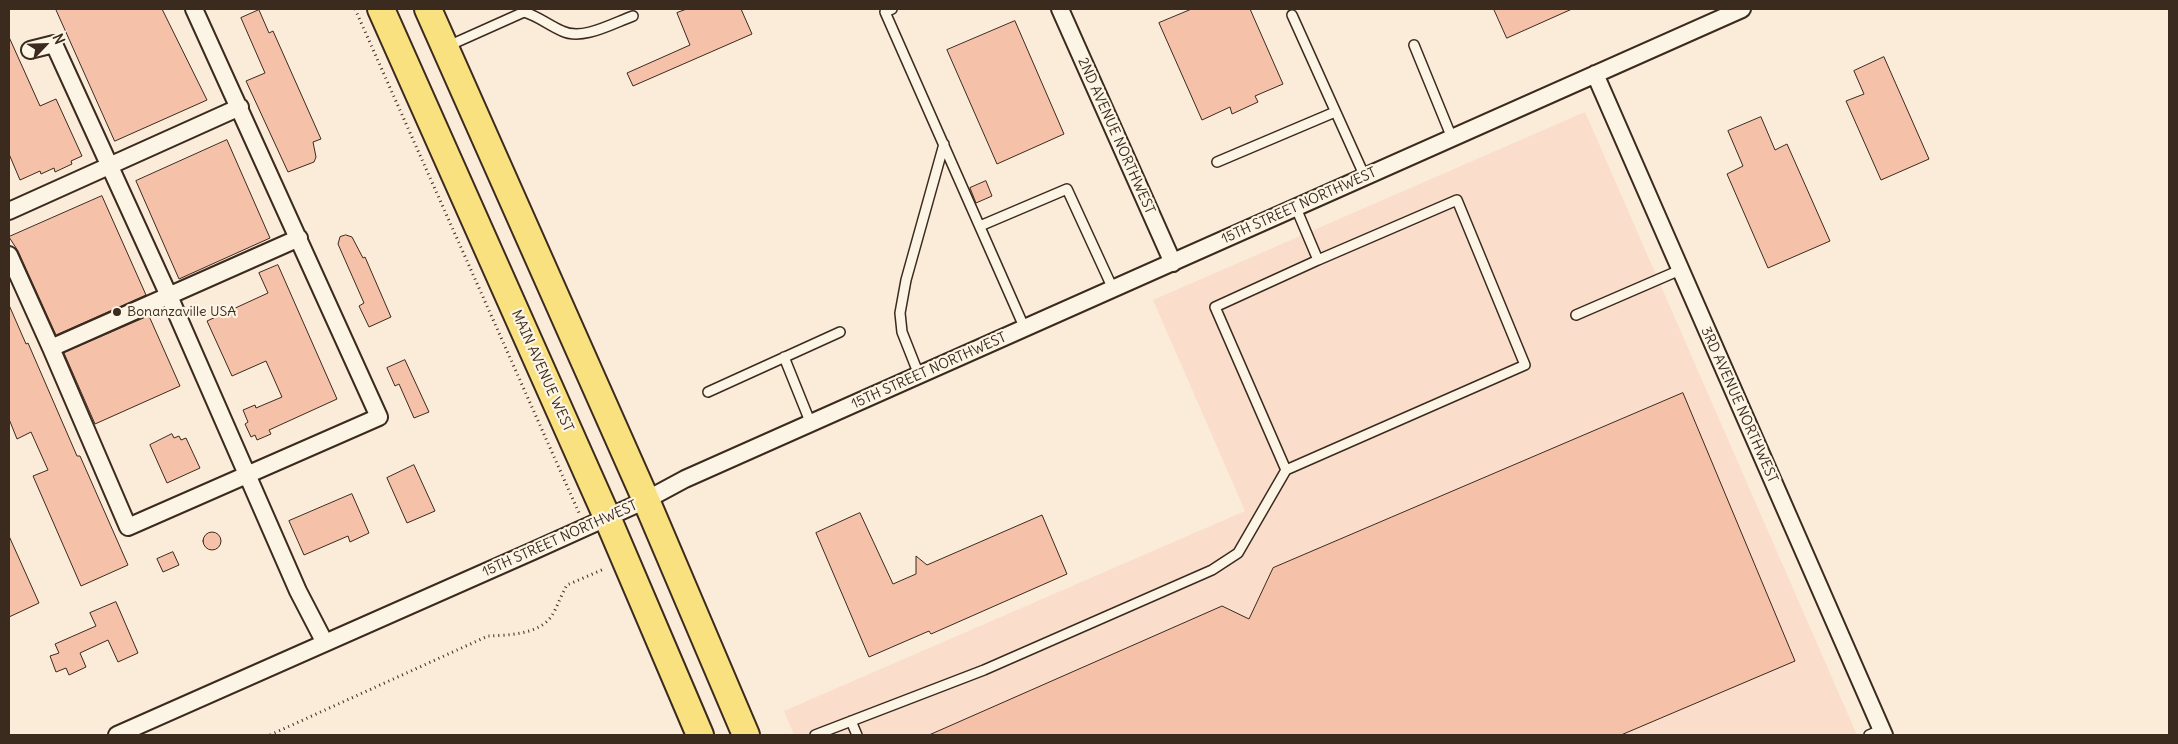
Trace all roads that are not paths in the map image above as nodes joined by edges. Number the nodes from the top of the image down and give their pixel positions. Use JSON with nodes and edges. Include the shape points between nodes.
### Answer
{"nodes":[{"id":1,"x":194,"y":9,"type":"edge"},
{"id":2,"x":381,"y":9,"type":"edge"},
{"id":3,"x":428,"y":9,"type":"edge"},
{"id":4,"x":892,"y":9,"type":"edge"},
{"id":5,"x":1060,"y":9,"type":"edge"},
{"id":6,"x":1742,"y":9,"type":"edge"},
{"id":7,"x":1292,"y":15,"type":"dead end"},
{"id":8,"x":633,"y":16,"type":"dead end"},
{"id":9,"x":1414,"y":45,"type":"dead end"},
{"id":10,"x":445,"y":48,"type":"junction"},
{"id":11,"x":30,"y":50,"type":"dead end"},
{"id":12,"x":1595,"y":74,"type":"junction"},
{"id":13,"x":240,"y":107,"type":"junction"},
{"id":14,"x":1335,"y":112,"type":"junction"},
{"id":15,"x":1452,"y":138,"type":"junction"},
{"id":16,"x":944,"y":144,"type":"junction"},
{"id":17,"x":1216,"y":162,"type":"dead end"},
{"id":18,"x":109,"y":166,"type":"junction"},
{"id":19,"x":1364,"y":177,"type":"junction"},
{"id":20,"x":1296,"y":208,"type":"junction"},
{"id":21,"x":9,"y":211,"type":"edge"},
{"id":22,"x":980,"y":226,"type":"junction"},
{"id":23,"x":299,"y":238,"type":"junction"},
{"id":24,"x":9,"y":255,"type":"edge"},
{"id":25,"x":1318,"y":260,"type":"junction"},
{"id":26,"x":1173,"y":263,"type":"junction"},
{"id":27,"x":1680,"y":270,"type":"junction"},
{"id":28,"x":1113,"y":289,"type":"junction"},
{"id":29,"x":169,"y":296,"type":"junction"},
{"id":30,"x":1576,"y":315,"type":"dead end"},
{"id":31,"x":1024,"y":329,"type":"junction"},
{"id":32,"x":840,"y":332,"type":"dead end"},
{"id":33,"x":51,"y":348,"type":"junction"},
{"id":34,"x":784,"y":357,"type":"junction"},
{"id":35,"x":919,"y":376,"type":"junction"},
{"id":36,"x":708,"y":392,"type":"dead end"},
{"id":37,"x":811,"y":424,"type":"junction"},
{"id":38,"x":1286,"y":470,"type":"junction"},
{"id":39,"x":247,"y":475,"type":"junction"},
{"id":40,"x":646,"y":500,"type":"junction"},
{"id":41,"x":596,"y":522,"type":"junction"},
{"id":42,"x":325,"y":643,"type":"junction"},
{"id":43,"x":851,"y":721,"type":"junction"},
{"id":44,"x":1878,"y":734,"type":"edge"},
{"id":45,"x":117,"y":735,"type":"edge"},
{"id":46,"x":700,"y":735,"type":"edge"},
{"id":47,"x":746,"y":735,"type":"edge"},
{"id":48,"x":815,"y":735,"type":"edge"},
{"id":49,"x":858,"y":735,"type":"edge"}],
"edges":[{"from":1,"to":13,"type":"street"},
{"from":2,"to":41,"type":"main road","name":"MAIN AVENUE WEST"},
{"from":3,"to":10,"type":"main road"},
{"from":4,"to":16,"type":"lane","via":[[885,12]]},
{"from":5,"to":26,"type":"street","name":"2ND AVENUE NORTHWEST"},
{"from":6,"to":12,"type":"street","name":"15TH STREET NORTHWEST"},
{"from":7,"to":14,"type":"lane"},
{"from":8,"to":10,"type":"lane","via":[[580,35],[561,31],[534,14],[524,12]]},
{"from":9,"to":15,"type":"lane"},
{"from":10,"to":40,"type":"main road"},
{"from":11,"to":18,"type":"street","via":[[54,44]]},
{"from":12,"to":15,"type":"street","name":"15TH STREET NORTHWEST"},
{"from":12,"to":27,"type":"street","name":"3RD AVENUE NORTHWEST"},
{"from":13,"to":18,"type":"street"},
{"from":13,"to":23,"type":"street"},
{"from":14,"to":17,"type":"lane"},
{"from":14,"to":19,"type":"lane"},
{"from":15,"to":19,"type":"street","name":"15TH STREET NORTHWEST"},
{"from":16,"to":22,"type":"lane"},
{"from":16,"to":35,"type":"lane","via":[[906,280],[900,313],[902,332]]},
{"from":18,"to":21,"type":"street"},
{"from":18,"to":29,"type":"street"},
{"from":19,"to":20,"type":"street","name":"15TH STREET NORTHWEST"},
{"from":20,"to":25,"type":"lane"},
{"from":20,"to":26,"type":"street","name":"15TH STREET NORTHWEST"},
{"from":22,"to":28,"type":"lane","via":[[1067,189]]},
{"from":22,"to":31,"type":"lane"},
{"from":23,"to":29,"type":"street"},
{"from":23,"to":39,"type":"street","via":[[379,417]]},
{"from":24,"to":33,"type":"street"},
{"from":25,"to":38,"type":"lane","via":[[1215,306]]},
{"from":25,"to":38,"type":"lane","via":[[1457,200],[1525,365]]},
{"from":26,"to":28,"type":"street","name":"15TH STREET NORTHWEST"},
{"from":27,"to":30,"type":"lane"},
{"from":27,"to":44,"type":"street","name":"3RD AVENUE NORTHWEST"},
{"from":28,"to":31,"type":"street","name":"15TH STREET NORTHWEST"},
{"from":29,"to":33,"type":"street"},
{"from":29,"to":39,"type":"street"},
{"from":31,"to":35,"type":"street","name":"15TH STREET NORTHWEST"},
{"from":32,"to":34,"type":"lane"},
{"from":33,"to":39,"type":"street","via":[[128,527]]},
{"from":34,"to":36,"type":"lane"},
{"from":34,"to":37,"type":"lane"},
{"from":35,"to":37,"type":"street","name":"15TH STREET NORTHWEST"},
{"from":37,"to":40,"type":"street","name":"15TH STREET NORTHWEST"},
{"from":38,"to":43,"type":"lane","via":[[1238,553],[1212,570],[984,670]]},
{"from":39,"to":42,"type":"street","via":[[298,591]]},
{"from":40,"to":41,"type":"street","name":"15TH STREET NORTHWEST"},
{"from":40,"to":47,"type":"main road"},
{"from":41,"to":42,"type":"street","name":"15TH STREET NORTHWEST"},
{"from":41,"to":46,"type":"main road","name":"MAIN AVENUE WEST"},
{"from":42,"to":45,"type":"street","name":"15TH STREET NORTHWEST"},
{"from":43,"to":48,"type":"lane"},
{"from":43,"to":49,"type":"lane"}]}
